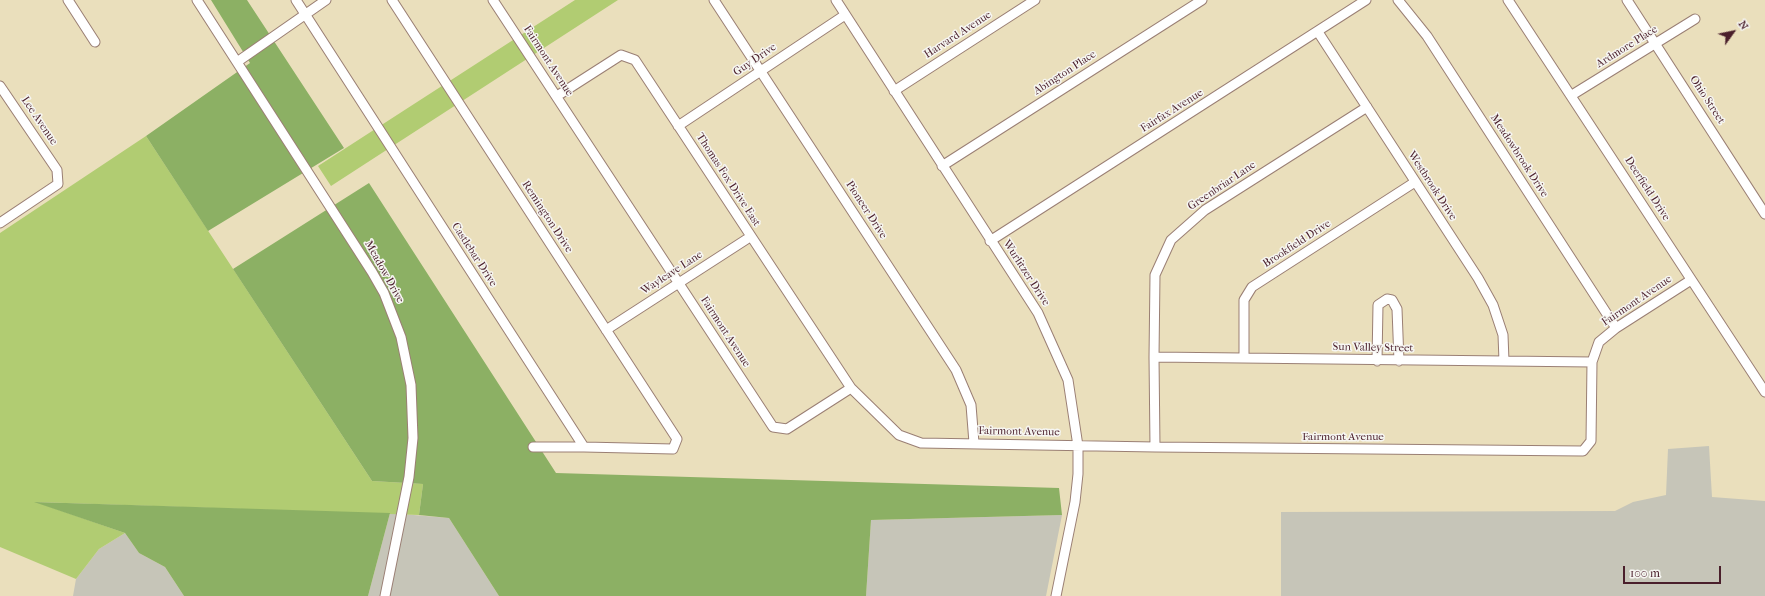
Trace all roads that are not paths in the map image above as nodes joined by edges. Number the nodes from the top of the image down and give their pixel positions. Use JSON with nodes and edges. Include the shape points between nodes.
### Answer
{"nodes":[{"id":1,"x":68,"y":0,"type":"edge"},
{"id":2,"x":197,"y":0,"type":"edge"},
{"id":3,"x":296,"y":0,"type":"edge"},
{"id":4,"x":326,"y":0,"type":"edge"},
{"id":5,"x":392,"y":0,"type":"edge"},
{"id":6,"x":714,"y":0,"type":"edge"},
{"id":7,"x":836,"y":0,"type":"edge"},
{"id":8,"x":1035,"y":0,"type":"edge"},
{"id":9,"x":1202,"y":0,"type":"edge"},
{"id":10,"x":1366,"y":0,"type":"edge"},
{"id":11,"x":1398,"y":0,"type":"edge"},
{"id":12,"x":1508,"y":0,"type":"edge"},
{"id":13,"x":1627,"y":0,"type":"edge"},
{"id":14,"x":496,"y":1,"type":"edge"},
{"id":15,"x":305,"y":14,"type":"junction"},
{"id":16,"x":845,"y":15,"type":"junction"},
{"id":17,"x":1695,"y":19,"type":"dead end"},
{"id":18,"x":1318,"y":32,"type":"junction"},
{"id":19,"x":95,"y":42,"type":"dead end"},
{"id":20,"x":1656,"y":44,"type":"junction"},
{"id":21,"x":237,"y":62,"type":"junction"},
{"id":22,"x":761,"y":71,"type":"junction"},
{"id":23,"x":0,"y":86,"type":"edge"},
{"id":24,"x":894,"y":91,"type":"junction"},
{"id":25,"x":557,"y":96,"type":"junction"},
{"id":26,"x":1572,"y":96,"type":"junction"},
{"id":27,"x":1367,"y":107,"type":"junction"},
{"id":28,"x":678,"y":126,"type":"junction"},
{"id":29,"x":942,"y":166,"type":"junction"},
{"id":30,"x":1415,"y":182,"type":"junction"},
{"id":31,"x":1765,"y":214,"type":"edge"},
{"id":32,"x":0,"y":223,"type":"edge"},
{"id":33,"x":750,"y":236,"type":"junction"},
{"id":34,"x":990,"y":241,"type":"junction"},
{"id":35,"x":1691,"y":280,"type":"junction"},
{"id":36,"x":679,"y":283,"type":"junction"},
{"id":37,"x":1616,"y":328,"type":"junction"},
{"id":38,"x":606,"y":330,"type":"junction"},
{"id":39,"x":1154,"y":357,"type":"junction"},
{"id":40,"x":1244,"y":357,"type":"junction"},
{"id":41,"x":1377,"y":360,"type":"junction"},
{"id":42,"x":1399,"y":361,"type":"junction"},
{"id":43,"x":1504,"y":361,"type":"junction"},
{"id":44,"x":1592,"y":362,"type":"junction"},
{"id":45,"x":851,"y":388,"type":"junction"},
{"id":46,"x":1765,"y":392,"type":"edge"},
{"id":47,"x":974,"y":443,"type":"junction"},
{"id":48,"x":1078,"y":446,"type":"junction"},
{"id":49,"x":533,"y":447,"type":"dead end"},
{"id":50,"x":584,"y":447,"type":"junction"},
{"id":51,"x":1155,"y":447,"type":"junction"},
{"id":52,"x":385,"y":596,"type":"edge"},
{"id":53,"x":1056,"y":596,"type":"edge"}],
"edges":[{"from":1,"to":19,"type":"street"},
{"from":2,"to":21,"type":"street","name":"Meadow Drive"},
{"from":3,"to":15,"type":"street","name":"Castlebar Drive"},
{"from":4,"to":15,"type":"street"},
{"from":5,"to":38,"type":"street","name":"Remington Drive"},
{"from":6,"to":22,"type":"street","name":"Pioneer Drive"},
{"from":7,"to":16,"type":"street","name":"Wurlitzer Drive"},
{"from":8,"to":24,"type":"street","name":"Harvard Avenue"},
{"from":9,"to":29,"type":"street","name":"Abington Place"},
{"from":10,"to":18,"type":"street","name":"Fairfax Avenue"},
{"from":11,"to":37,"type":"street","name":"Meadowbrook Drive","via":[[1427,36]]},
{"from":12,"to":26,"type":"street","name":"Deerfield Drive"},
{"from":13,"to":20,"type":"street","name":"Ohio Street"},
{"from":14,"to":25,"type":"street","name":"Fairmont Avenue"},
{"from":15,"to":21,"type":"street"},
{"from":15,"to":50,"type":"street","name":"Castlebar Drive"},
{"from":16,"to":22,"type":"street","name":"Guy Drive"},
{"from":16,"to":24,"type":"street","name":"Wurlitzer Drive"},
{"from":17,"to":20,"type":"street","name":"Ardmore Place"},
{"from":18,"to":27,"type":"street","name":"Westbrook Drive"},
{"from":18,"to":34,"type":"street","name":"Fairfax Avenue"},
{"from":20,"to":26,"type":"street","name":"Ardmore Place"},
{"from":20,"to":31,"type":"street","name":"Ohio Street"},
{"from":21,"to":52,"type":"street","name":"Meadow Drive","via":[[372,272],[384,293],[401,337],[411,385],[413,438],[409,477]]},
{"from":22,"to":28,"type":"street","name":"Guy Drive"},
{"from":22,"to":47,"type":"street","name":"Pioneer Drive","via":[[956,370],[971,405]]},
{"from":23,"to":32,"type":"street","name":"Lee Avenue","via":[[57,170],[58,184]]},
{"from":24,"to":29,"type":"street","name":"Wurlitzer Drive"},
{"from":25,"to":28,"type":"street","name":"Thomas Fox Drive East","via":[[621,55],[635,60]]},
{"from":25,"to":36,"type":"street","name":"Fairmont Avenue"},
{"from":26,"to":35,"type":"street","name":"Deerfield Drive"},
{"from":27,"to":30,"type":"street","name":"Westbrook Drive"},
{"from":27,"to":39,"type":"street","name":"Greenbriar Lane","via":[[1205,210],[1171,240],[1155,275]]},
{"from":28,"to":33,"type":"street","name":"Thomas Fox Drive East"},
{"from":29,"to":34,"type":"street","name":"Wurlitzer Drive"},
{"from":30,"to":40,"type":"street","name":"Brookfield Drive","via":[[1252,287],[1244,300]]},
{"from":30,"to":43,"type":"street","name":"Westbrook Drive","via":[[1493,305],[1503,335]]},
{"from":33,"to":36,"type":"street","name":"Wayleave Lane"},
{"from":33,"to":45,"type":"street","name":"Thomas Fox Drive East"},
{"from":34,"to":48,"type":"street","name":"Wurlitzer Drive","via":[[1038,313],[1068,380]]},
{"from":35,"to":37,"type":"street","name":"Fairmont Avenue"},
{"from":35,"to":46,"type":"street","name":"Deerfield Drive"},
{"from":36,"to":38,"type":"street","name":"Wayleave Lane"},
{"from":36,"to":45,"type":"street","name":"Fairmont Avenue","via":[[774,427],[787,429]]},
{"from":37,"to":44,"type":"street","name":"Fairmont Avenue","via":[[1599,342]]},
{"from":38,"to":50,"type":"street","name":"Remington Drive","via":[[677,439],[673,448]]},
{"from":39,"to":40,"type":"street","name":"Sun Valley Street"},
{"from":39,"to":51,"type":"street","name":"Greenbriar Lane"},
{"from":40,"to":41,"type":"street","name":"Sun Valley Street"},
{"from":41,"to":42,"type":"street","name":"Sun Valley Street"},
{"from":41,"to":42,"type":"street","via":[[1378,305],[1387,299],[1392,300],[1397,309]]},
{"from":42,"to":43,"type":"street","name":"Sun Valley Street"},
{"from":43,"to":44,"type":"street","name":"Sun Valley Street"},
{"from":44,"to":51,"type":"street","name":"Fairmont Avenue","via":[[1591,441],[1584,451]]},
{"from":45,"to":47,"type":"street","name":"Fairmont Avenue","via":[[899,435],[921,443]]},
{"from":47,"to":48,"type":"street","name":"Fairmont Avenue"},
{"from":48,"to":51,"type":"street","name":"Fairmont Avenue"},
{"from":48,"to":53,"type":"street","name":"Wurlitzer Drive","via":[[1075,502]]},
{"from":49,"to":50,"type":"street"}]}
